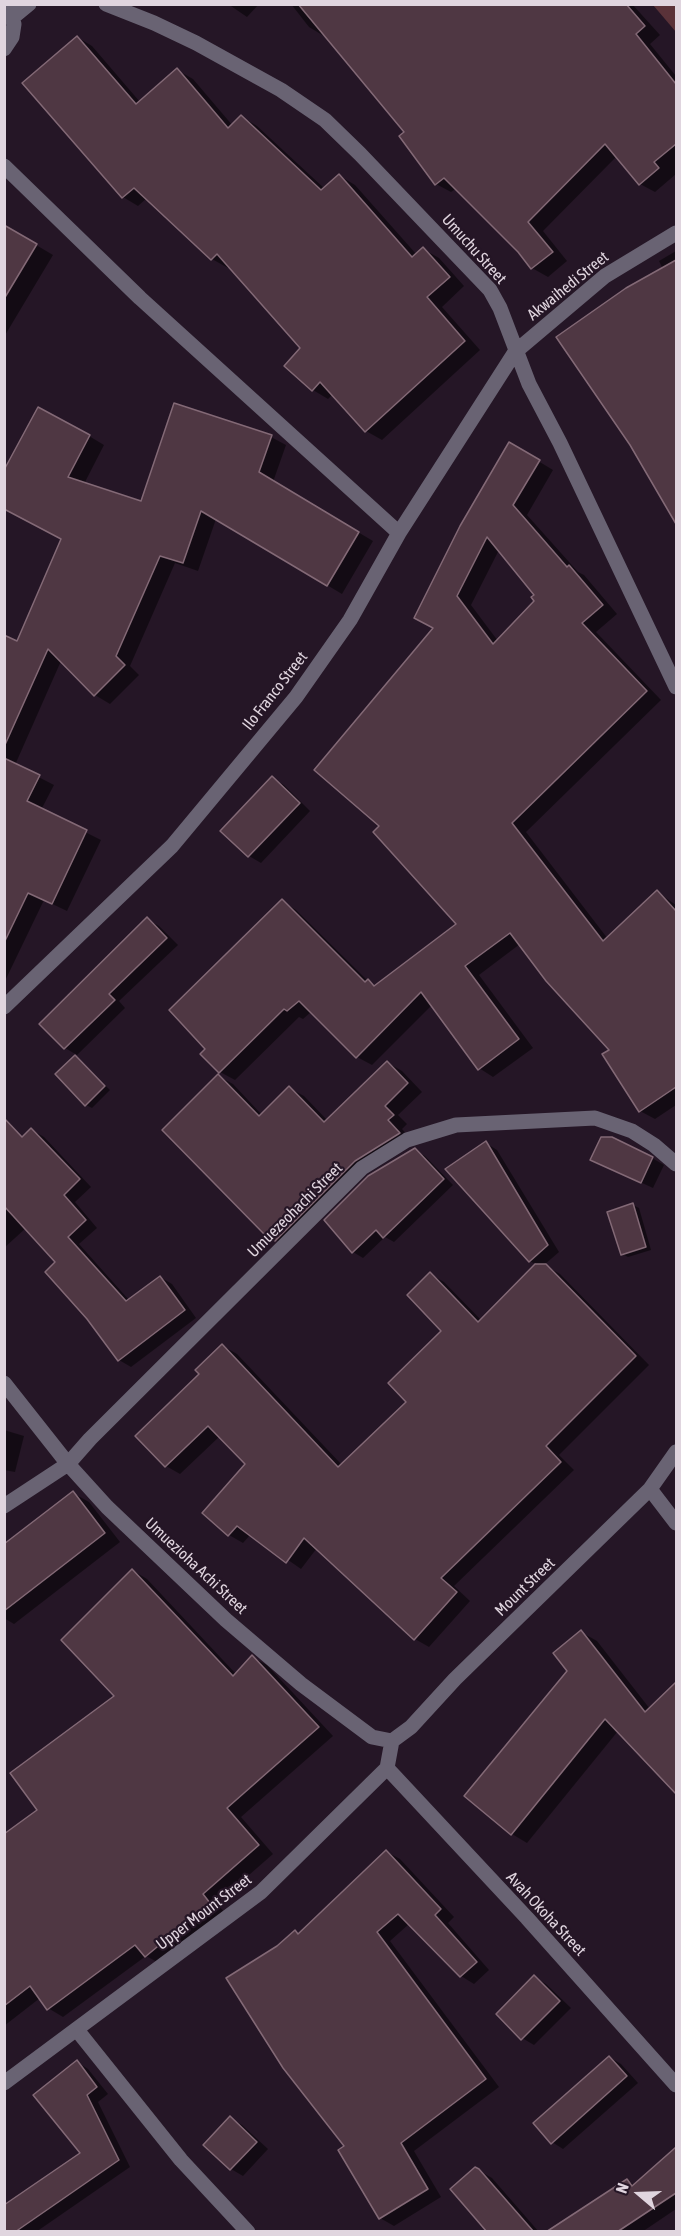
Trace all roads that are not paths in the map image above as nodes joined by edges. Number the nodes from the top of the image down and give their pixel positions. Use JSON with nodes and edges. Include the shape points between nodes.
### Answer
{"nodes":[{"id":1,"x":29,"y":4,"type":"edge"},
{"id":2,"x":106,"y":4,"type":"edge"},
{"id":3,"x":9,"y":11,"type":"edge"},
{"id":4,"x":4,"y":49,"type":"edge"},
{"id":5,"x":4,"y":166,"type":"edge"},
{"id":6,"x":676,"y":233,"type":"edge"},
{"id":7,"x":515,"y":352,"type":"junction"},
{"id":8,"x":399,"y":533,"type":"junction"},
{"id":9,"x":676,"y":687,"type":"edge"},
{"id":10,"x":4,"y":1007,"type":"edge"},
{"id":11,"x":676,"y":1164,"type":"edge"},
{"id":12,"x":4,"y":1383,"type":"edge"},
{"id":13,"x":676,"y":1452,"type":"edge"},
{"id":14,"x":68,"y":1464,"type":"junction"},
{"id":15,"x":650,"y":1489,"type":"junction"},
{"id":16,"x":4,"y":1506,"type":"edge"},
{"id":17,"x":676,"y":1523,"type":"edge"},
{"id":18,"x":392,"y":1741,"type":"junction"},
{"id":19,"x":387,"y":1768,"type":"junction"},
{"id":20,"x":77,"y":2030,"type":"junction"},
{"id":21,"x":4,"y":2083,"type":"edge"},
{"id":22,"x":676,"y":2085,"type":"edge"},
{"id":23,"x":248,"y":2232,"type":"edge"}],
"edges":[{"from":1,"to":3,"type":"street"},
{"from":2,"to":7,"type":"street","name":"Umuchu Street","via":[[195,43],[281,90],[325,120],[490,290]]},
{"from":3,"to":4,"type":"street","via":[[12,37]]},
{"from":5,"to":8,"type":"street","via":[[140,298]]},
{"from":6,"to":7,"type":"street","name":"Akwaihedi Street","via":[[605,276]]},
{"from":7,"to":8,"type":"street","name":"Ilo Franco Street"},
{"from":7,"to":9,"type":"street","name":"Umuchu Street"},
{"from":8,"to":10,"type":"street","name":"Ilo Franco Street","via":[[350,620],[289,706],[172,846]]},
{"from":11,"to":14,"type":"street","name":"Umuezeohachi Street","via":[[632,1131],[595,1118],[456,1125],[407,1140],[362,1168]]},
{"from":12,"to":14,"type":"street","name":"Umuezioha Achi Street"},
{"from":13,"to":15,"type":"street","name":"Mount Street"},
{"from":14,"to":16,"type":"street","name":"Umuezeohachi Street"},
{"from":14,"to":18,"type":"street","name":"Umuezioha Achi Street","via":[[226,1620],[301,1684],[372,1737]]},
{"from":15,"to":17,"type":"street"},
{"from":15,"to":18,"type":"street","name":"Mount Street","via":[[411,1727]]},
{"from":18,"to":19,"type":"street"},
{"from":19,"to":20,"type":"street","name":"Upper Mount Street","via":[[261,1892]]},
{"from":19,"to":22,"type":"street","name":"Avah Okoha Street"},
{"from":20,"to":21,"type":"street","name":"Upper Mount Street"},
{"from":20,"to":23,"type":"street","via":[[181,2160]]}]}
